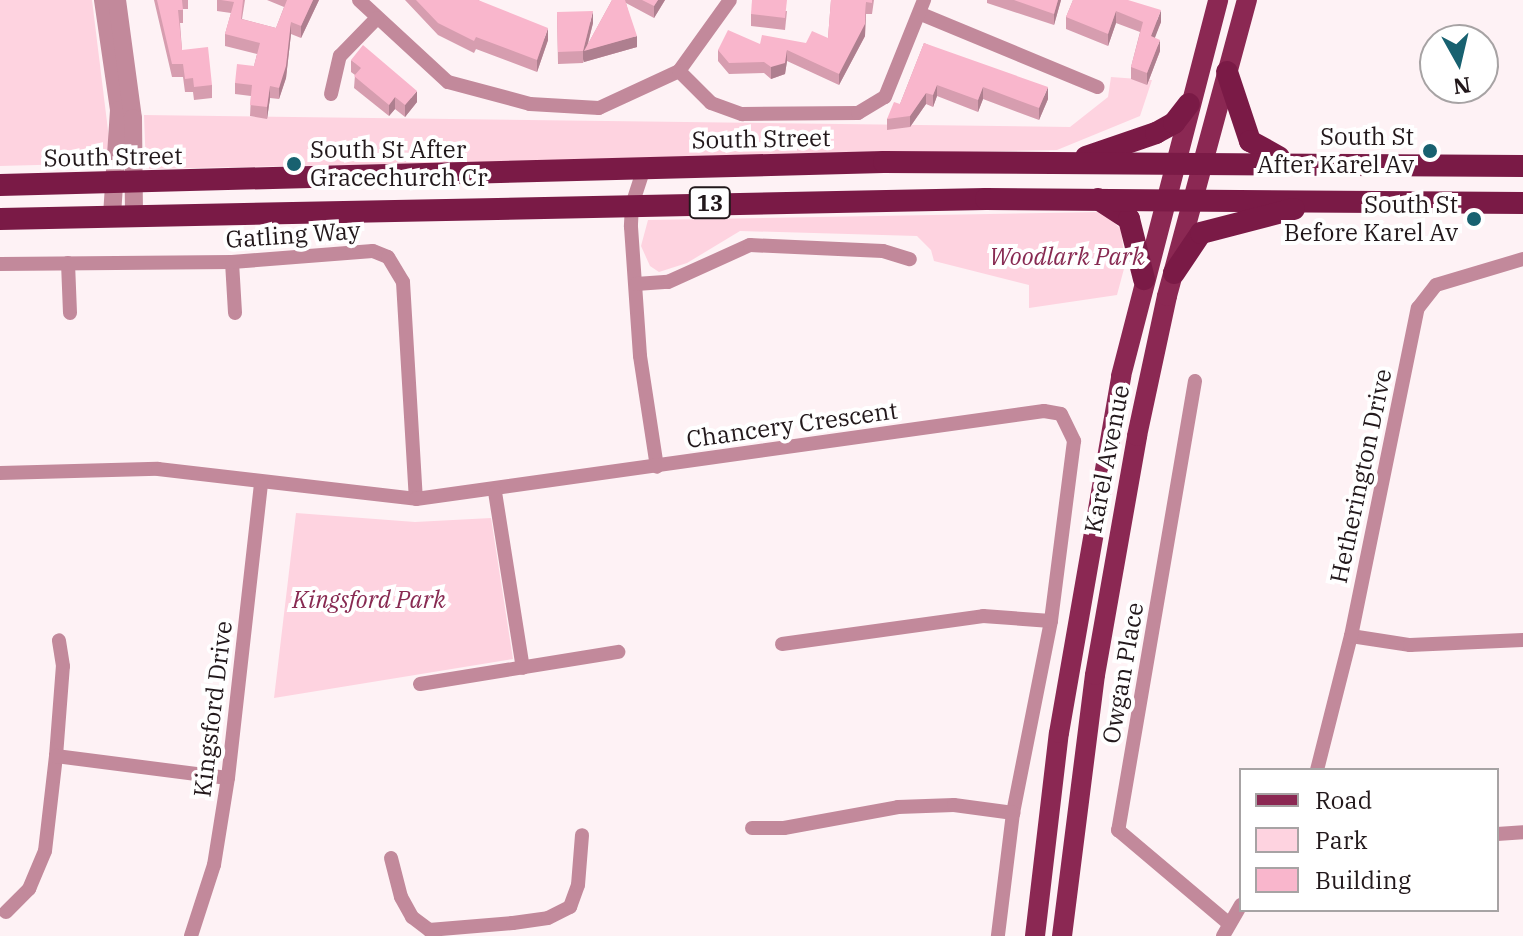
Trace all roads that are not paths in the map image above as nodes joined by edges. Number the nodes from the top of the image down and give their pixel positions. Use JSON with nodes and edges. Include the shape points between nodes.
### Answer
{"nodes":[{"id":1,"x":103,"y":0,"type":"edge"},
{"id":2,"x":117,"y":0,"type":"edge"},
{"id":3,"x":359,"y":0,"type":"edge"},
{"id":4,"x":730,"y":0,"type":"edge"},
{"id":5,"x":1218,"y":0,"type":"edge"},
{"id":6,"x":1247,"y":0,"type":"edge"},
{"id":7,"x":922,"y":7,"type":"edge"},
{"id":8,"x":377,"y":18,"type":"junction"},
{"id":9,"x":679,"y":71,"type":"junction"},
{"id":10,"x":1227,"y":72,"type":"junction"},
{"id":11,"x":1097,"y":87,"type":"dead end"},
{"id":12,"x":331,"y":94,"type":"dead end"},
{"id":13,"x":1189,"y":104,"type":"junction"},
{"id":14,"x":1204,"y":161,"type":"junction"},
{"id":15,"x":1074,"y":162,"type":"junction"},
{"id":16,"x":1173,"y":162,"type":"junction"},
{"id":17,"x":1301,"y":163,"type":"junction"},
{"id":18,"x":1523,"y":166,"type":"edge"},
{"id":19,"x":644,"y":168,"type":"junction"},
{"id":20,"x":135,"y":183,"type":"junction"},
{"id":21,"x":111,"y":184,"type":"junction"},
{"id":22,"x":0,"y":185,"type":"edge"},
{"id":23,"x":1096,"y":199,"type":"junction"},
{"id":24,"x":1163,"y":199,"type":"junction"},
{"id":25,"x":1193,"y":201,"type":"junction"},
{"id":26,"x":1326,"y":201,"type":"junction"},
{"id":27,"x":1523,"y":203,"type":"edge"},
{"id":28,"x":632,"y":205,"type":"junction"},
{"id":29,"x":123,"y":216,"type":"junction"},
{"id":30,"x":0,"y":219,"type":"edge"},
{"id":31,"x":910,"y":259,"type":"dead end"},
{"id":32,"x":1523,"y":259,"type":"edge"},
{"id":33,"x":232,"y":262,"type":"junction"},
{"id":34,"x":68,"y":263,"type":"junction"},
{"id":35,"x":0,"y":264,"type":"edge"},
{"id":36,"x":1174,"y":273,"type":"junction"},
{"id":37,"x":1144,"y":279,"type":"junction"},
{"id":38,"x":636,"y":284,"type":"junction"},
{"id":39,"x":70,"y":313,"type":"dead end"},
{"id":40,"x":235,"y":313,"type":"dead end"},
{"id":41,"x":1195,"y":381,"type":"dead end"},
{"id":42,"x":657,"y":467,"type":"junction"},
{"id":43,"x":0,"y":473,"type":"edge"},
{"id":44,"x":261,"y":483,"type":"junction"},
{"id":45,"x":495,"y":492,"type":"junction"},
{"id":46,"x":416,"y":499,"type":"junction"},
{"id":47,"x":1051,"y":621,"type":"junction"},
{"id":48,"x":1351,"y":636,"type":"junction"},
{"id":49,"x":59,"y":640,"type":"dead end"},
{"id":50,"x":1523,"y":640,"type":"edge"},
{"id":51,"x":782,"y":644,"type":"dead end"},
{"id":52,"x":618,"y":652,"type":"dead end"},
{"id":53,"x":523,"y":668,"type":"junction"},
{"id":54,"x":420,"y":684,"type":"dead end"},
{"id":55,"x":56,"y":756,"type":"junction"},
{"id":56,"x":1318,"y":768,"type":"edge"},
{"id":57,"x":228,"y":778,"type":"junction"},
{"id":58,"x":1013,"y":813,"type":"junction"},
{"id":59,"x":752,"y":828,"type":"dead end"},
{"id":60,"x":1523,"y":832,"type":"edge"},
{"id":61,"x":1499,"y":834,"type":"edge"},
{"id":62,"x":582,"y":835,"type":"dead end"},
{"id":63,"x":391,"y":858,"type":"dead end"},
{"id":64,"x":1239,"y":908,"type":"edge"},
{"id":65,"x":6,"y":912,"type":"dead end"},
{"id":66,"x":514,"y":930,"type":"edge"},
{"id":67,"x":1225,"y":930,"type":"edge"},
{"id":68,"x":191,"y":936,"type":"edge"},
{"id":69,"x":998,"y":936,"type":"edge"},
{"id":70,"x":1035,"y":936,"type":"edge"},
{"id":71,"x":1062,"y":936,"type":"edge"}],
"edges":[{"from":1,"to":21,"type":"street","via":[[119,110]]},
{"from":2,"to":20,"type":"street","via":[[133,118]]},
{"from":3,"to":8,"type":"street"},
{"from":4,"to":9,"type":"street"},
{"from":5,"to":13,"type":"main road","name":"Karel Avenue"},
{"from":6,"to":10,"type":"main road","name":"Karel Avenue"},
{"from":7,"to":9,"type":"street","via":[[885,97],[858,113],[742,114],[711,103]]},
{"from":7,"to":11,"type":"street"},
{"from":8,"to":9,"type":"street","via":[[448,82],[530,104],[599,108]]},
{"from":8,"to":12,"type":"street","via":[[340,56]]},
{"from":10,"to":14,"type":"main road","name":"Karel Avenue"},
{"from":10,"to":17,"type":"highway","via":[[1256,149]]},
{"from":13,"to":15,"type":"highway","via":[[1174,123],[1156,133]]},
{"from":13,"to":16,"type":"main road","name":"Karel Avenue"},
{"from":14,"to":16,"type":"highway","name":"South Street","number":"13"},
{"from":14,"to":17,"type":"highway","name":"South Street","number":"13"},
{"from":14,"to":25,"type":"main road","name":"Karel Avenue"},
{"from":15,"to":16,"type":"highway","name":"South Street","number":"13"},
{"from":15,"to":19,"type":"highway","name":"South Street","number":"13"},
{"from":16,"to":24,"type":"main road","name":"Karel Avenue"},
{"from":17,"to":18,"type":"highway","name":"South Street","number":"13"},
{"from":19,"to":20,"type":"highway","name":"South Street","number":"13"},
{"from":19,"to":28,"type":"street"},
{"from":20,"to":21,"type":"highway","name":"South Street","number":"13"},
{"from":20,"to":29,"type":"street"},
{"from":21,"to":22,"type":"highway","name":"South Street","number":"13"},
{"from":21,"to":29,"type":"street"},
{"from":23,"to":24,"type":"highway","number":"13"},
{"from":23,"to":28,"type":"highway","number":"13"},
{"from":23,"to":37,"type":"highway","via":[[1129,219]]},
{"from":24,"to":25,"type":"highway","number":"13"},
{"from":24,"to":37,"type":"main road","name":"Karel Avenue"},
{"from":25,"to":26,"type":"highway","number":"13"},
{"from":25,"to":36,"type":"main road","name":"Karel Avenue"},
{"from":26,"to":27,"type":"highway","number":"13"},
{"from":26,"to":36,"type":"highway","via":[[1209,228]]},
{"from":28,"to":29,"type":"highway","number":"13"},
{"from":28,"to":38,"type":"street"},
{"from":29,"to":30,"type":"highway","number":"13"},
{"from":31,"to":38,"type":"street","via":[[883,251],[750,245],[668,282]]},
{"from":32,"to":48,"type":"street","name":"Hetherington Drive","via":[[1436,285],[1418,308]]},
{"from":33,"to":34,"type":"street","name":"Gatling Way"},
{"from":33,"to":40,"type":"street"},
{"from":33,"to":46,"type":"street","name":"Gatling Way","via":[[373,251],[398,265]]},
{"from":34,"to":35,"type":"street","name":"Gatling Way"},
{"from":34,"to":39,"type":"street"},
{"from":36,"to":71,"type":"main road","name":"Karel Avenue","via":[[1117,543]]},
{"from":37,"to":70,"type":"main road","name":"Karel Avenue","via":[[1081,587]]},
{"from":38,"to":42,"type":"street","via":[[640,356]]},
{"from":41,"to":67,"type":"street","name":"Owgan Place","via":[[1118,830]]},
{"from":42,"to":45,"type":"street","name":"Chancery Crescent"},
{"from":42,"to":47,"type":"street","name":"Chancery Crescent","via":[[1044,411],[1061,414],[1074,441]]},
{"from":43,"to":44,"type":"street","name":"Chancery Crescent","via":[[158,469]]},
{"from":44,"to":46,"type":"street","name":"Chancery Crescent"},
{"from":44,"to":57,"type":"street","name":"Kingsford Drive"},
{"from":45,"to":46,"type":"street","name":"Chancery Crescent"},
{"from":45,"to":53,"type":"street"},
{"from":47,"to":51,"type":"street","via":[[983,616]]},
{"from":47,"to":58,"type":"street","name":"Chancery Crescent"},
{"from":48,"to":50,"type":"street","via":[[1410,645]]},
{"from":48,"to":56,"type":"street","name":"Hetherington Drive"},
{"from":49,"to":55,"type":"street","via":[[63,666]]},
{"from":52,"to":53,"type":"street"},
{"from":53,"to":54,"type":"street"},
{"from":55,"to":57,"type":"street"},
{"from":55,"to":65,"type":"street","via":[[45,851],[29,889]]},
{"from":57,"to":68,"type":"street","name":"Kingsford Drive","via":[[214,865]]},
{"from":58,"to":59,"type":"street","via":[[954,805],[898,807],[845,819]]},
{"from":58,"to":69,"type":"street","name":"Chancery Crescent"},
{"from":60,"to":61,"type":"street"},
{"from":62,"to":66,"type":"street","via":[[578,885],[570,907]]},
{"from":63,"to":66,"type":"street","via":[[407,907],[429,930]]},
{"from":64,"to":67,"type":"street"}]}
